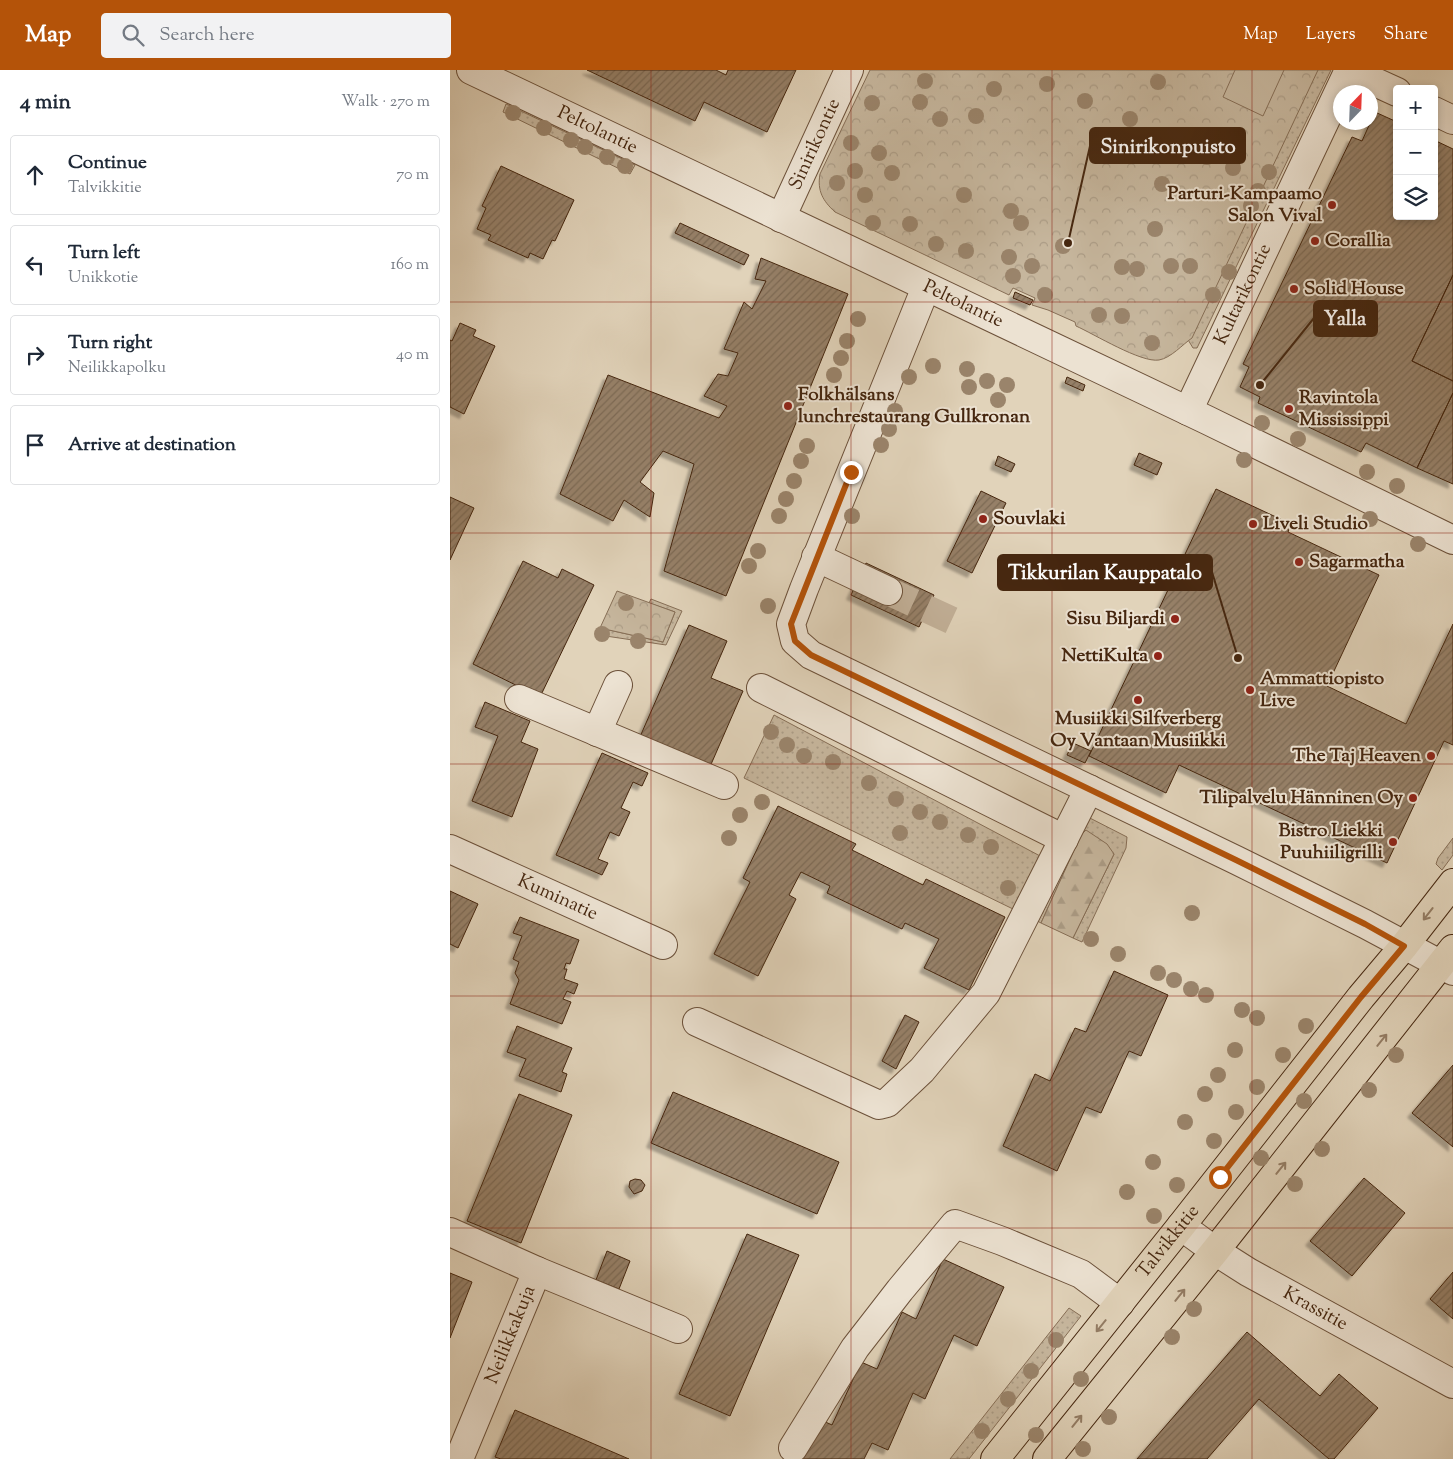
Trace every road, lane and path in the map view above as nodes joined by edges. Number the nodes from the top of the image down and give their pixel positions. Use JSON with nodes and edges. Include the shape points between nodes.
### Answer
{"nodes":[{"id":1,"x":471,"y":70,"type":"edge"},
{"id":2,"x":850,"y":70,"type":"edge"},
{"id":3,"x":1349,"y":70,"type":"edge"},
{"id":4,"x":1393,"y":90,"type":"edge"},
{"id":5,"x":1438,"y":113,"type":"edge"},
{"id":6,"x":1453,"y":120,"type":"edge"},
{"id":7,"x":781,"y":218,"type":"junction"},
{"id":8,"x":926,"y":287,"type":"junction"},
{"id":9,"x":1188,"y":411,"type":"junction"},
{"id":10,"x":1453,"y":540,"type":"edge"},
{"id":11,"x":816,"y":557,"type":"junction"},
{"id":12,"x":888,"y":591,"type":"tunnel mouth"},
{"id":13,"x":618,"y":685,"type":"dead end"},
{"id":14,"x":761,"y":688,"type":"dead end"},
{"id":15,"x":519,"y":699,"type":"dead end"},
{"id":16,"x":598,"y":732,"type":"junction"},
{"id":17,"x":724,"y":785,"type":"dead end"},
{"id":18,"x":1089,"y":789,"type":"junction"},
{"id":19,"x":1064,"y":839,"type":"junction"},
{"id":20,"x":450,"y":849,"type":"edge"},
{"id":21,"x":1453,"y":882,"type":"edge"},
{"id":22,"x":663,"y":945,"type":"dead end"},
{"id":23,"x":1404,"y":946,"type":"junction"},
{"id":24,"x":1449,"y":962,"type":"edge"},
{"id":25,"x":696,"y":1022,"type":"dead end"},
{"id":26,"x":1182,"y":1226,"type":"junction"},
{"id":27,"x":450,"y":1232,"type":"edge"},
{"id":28,"x":1215,"y":1251,"type":"junction"},
{"id":29,"x":537,"y":1271,"type":"junction"},
{"id":30,"x":1120,"y":1303,"type":"junction"},
{"id":31,"x":678,"y":1329,"type":"dead end"},
{"id":32,"x":1453,"y":1384,"type":"edge"},
{"id":33,"x":793,"y":1448,"type":"dead end"},
{"id":34,"x":459,"y":1459,"type":"edge"},
{"id":35,"x":995,"y":1459,"type":"edge"},
{"id":36,"x":1047,"y":1459,"type":"edge"}],
"edges":[{"from":1,"to":7,"type":"street","name":"Peltolantie"},
{"from":2,"to":7,"type":"street","name":"Sinirikontie"},
{"from":3,"to":4,"type":"street"},
{"from":3,"to":9,"type":"street","name":"Kultarikontie"},
{"from":5,"to":6,"type":"street"},
{"from":7,"to":8,"type":"street","name":"Peltolantie"},
{"from":8,"to":9,"type":"street","name":"Peltolantie"},
{"from":8,"to":11,"type":"street"},
{"from":9,"to":10,"type":"street","name":"Peltolantie"},
{"from":11,"to":12,"type":"street"},
{"from":11,"to":18,"type":"street","via":[[791,624],[795,641],[811,655]]},
{"from":13,"to":16,"type":"street"},
{"from":14,"to":19,"type":"street"},
{"from":15,"to":16,"type":"street"},
{"from":16,"to":17,"type":"street"},
{"from":18,"to":19,"type":"street"},
{"from":18,"to":23,"type":"street"},
{"from":19,"to":25,"type":"street","via":[[986,993],[922,1070],[886,1103],[879,1105]]},
{"from":20,"to":22,"type":"street","name":"Kuminatie"},
{"from":21,"to":23,"type":"main road","name":"Talvikkitie","one_way":true},
{"from":23,"to":24,"type":"street"},
{"from":23,"to":26,"type":"main road","name":"Talvikkitie"},
{"from":28,"to":24,"type":"main road","one_way":true},
{"from":26,"to":28,"type":"street","name":"Krassitie"},
{"from":26,"to":30,"type":"main road","name":"Talvikkitie"},
{"from":27,"to":29,"type":"street","name":"Neilikkakuja"},
{"from":28,"to":32,"type":"street","name":"Krassitie"},
{"from":36,"to":28,"type":"main road","one_way":true},
{"from":29,"to":31,"type":"street"},
{"from":29,"to":34,"type":"street","name":"Neilikkakuja"},
{"from":30,"to":33,"type":"street","via":[[1081,1274],[955,1224],[855,1348]]},
{"from":30,"to":35,"type":"main road","name":"Talvikkitie","one_way":true}]}
